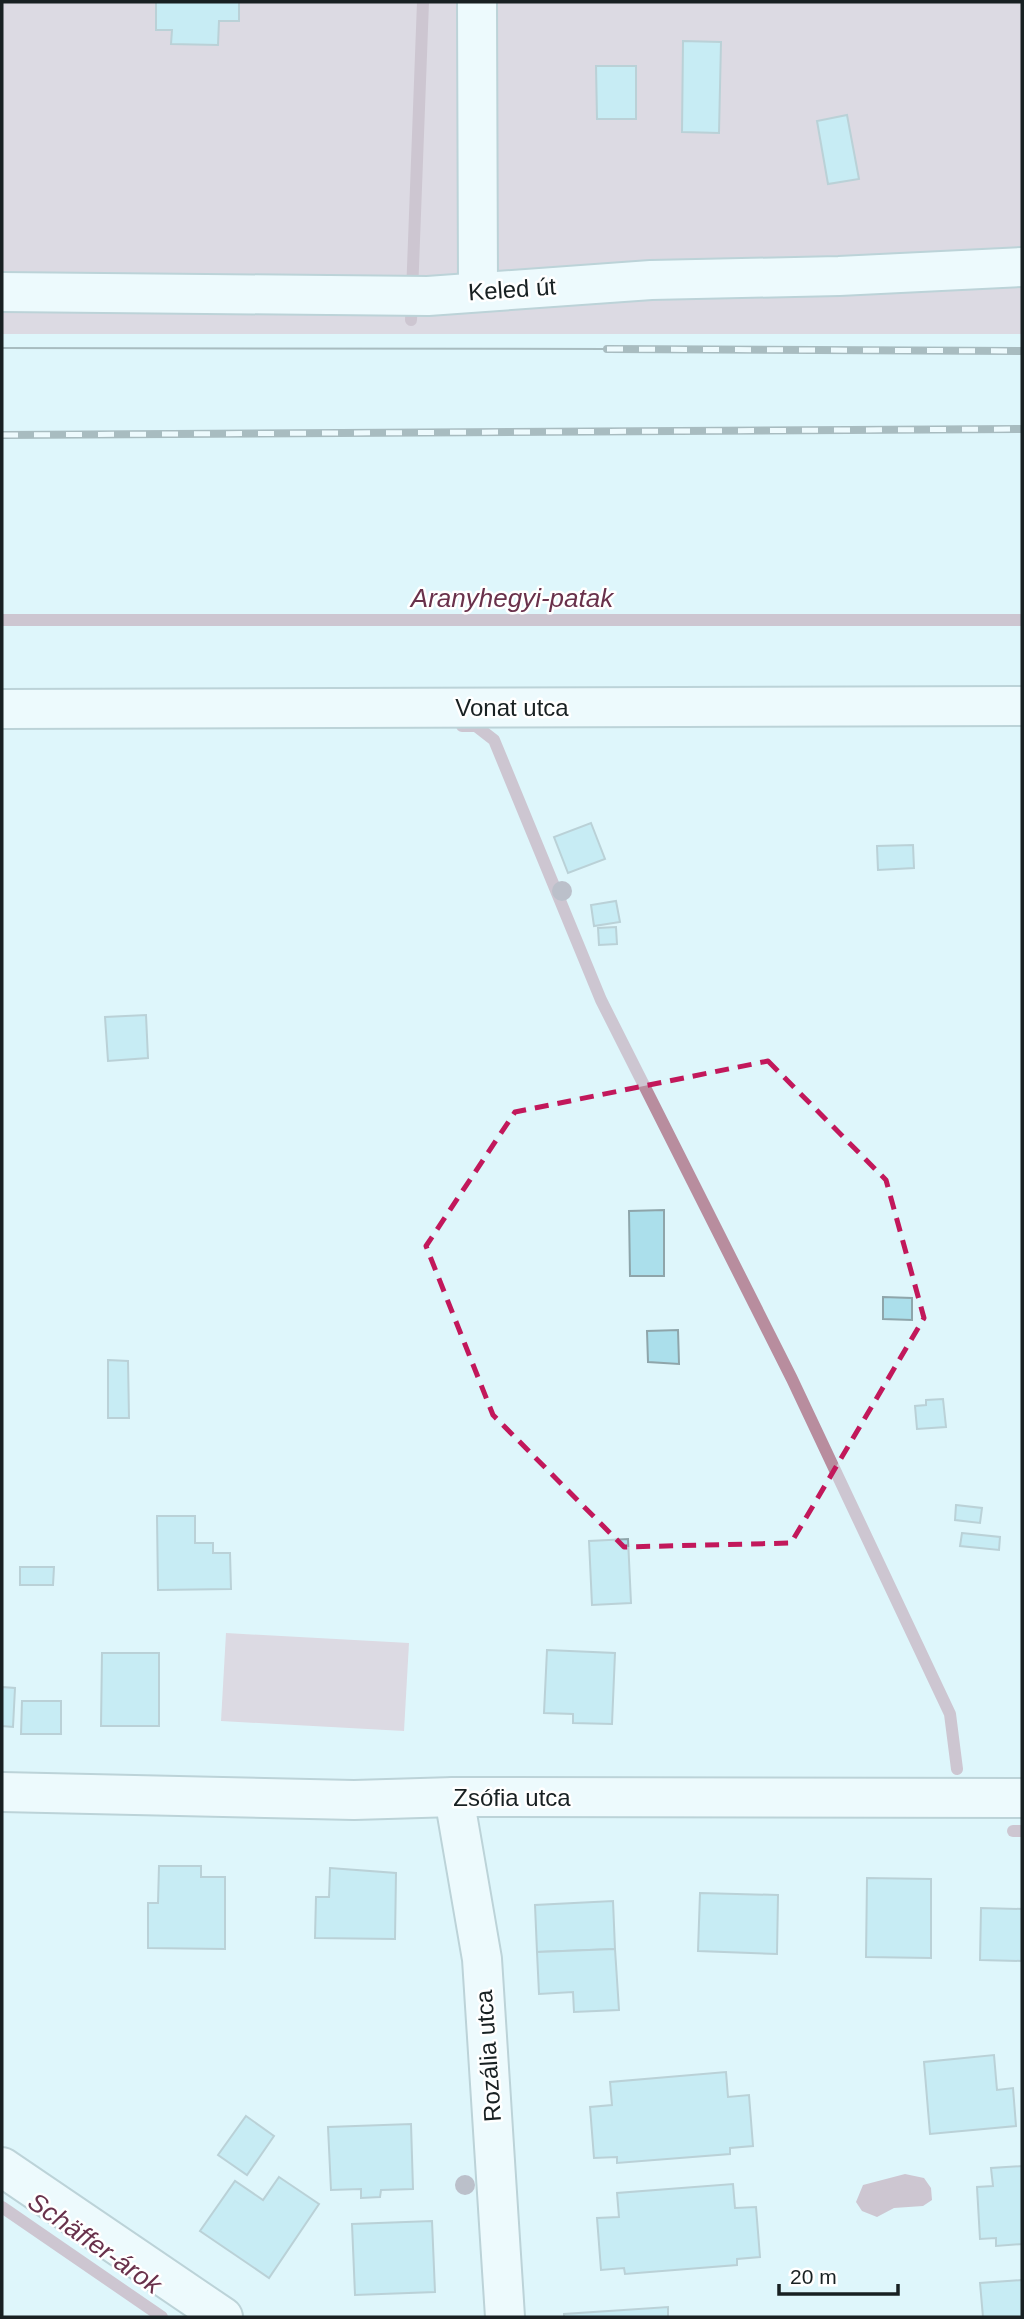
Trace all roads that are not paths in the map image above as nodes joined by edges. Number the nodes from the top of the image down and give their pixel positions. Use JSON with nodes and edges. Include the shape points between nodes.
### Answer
{"nodes":[{"id":1,"x":477,"y":2,"type":"edge"},
{"id":2,"x":1022,"y":267,"type":"edge"},
{"id":3,"x":478,"y":290,"type":"junction"},
{"id":4,"x":2,"y":292,"type":"edge"},
{"id":5,"x":1022,"y":706,"type":"edge"},
{"id":6,"x":2,"y":709,"type":"edge"},
{"id":7,"x":2,"y":1792,"type":"edge"},
{"id":8,"x":454,"y":1797,"type":"junction"},
{"id":9,"x":1022,"y":1798,"type":"edge"},
{"id":10,"x":2,"y":2167,"type":"edge"},
{"id":11,"x":223,"y":2317,"type":"edge"},
{"id":12,"x":505,"y":2317,"type":"edge"}],
"edges":[{"from":1,"to":3,"type":"street"},
{"from":2,"to":3,"type":"street","name":"Keled út"},
{"from":3,"to":4,"type":"street","name":"Keled út","via":[[428,296]]},
{"from":5,"to":6,"type":"street","name":"Vonat utca"},
{"from":7,"to":8,"type":"street","name":"Zsófia utca","via":[[354,1800]]},
{"from":8,"to":9,"type":"street","name":"Zsófia utca"},
{"from":8,"to":12,"type":"street","name":"Rozália utca","via":[[482,1959]]},
{"from":10,"to":11,"type":"street"}]}
